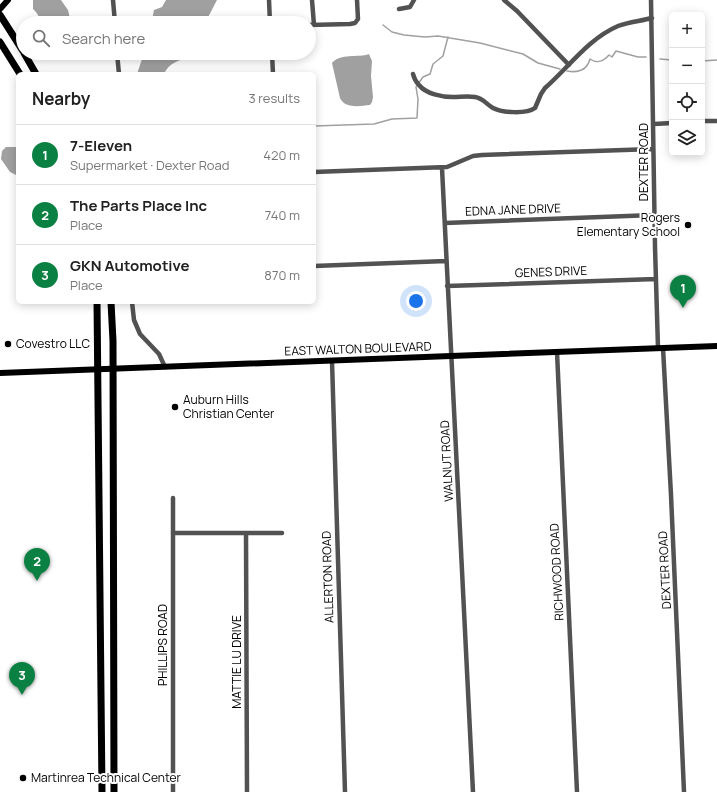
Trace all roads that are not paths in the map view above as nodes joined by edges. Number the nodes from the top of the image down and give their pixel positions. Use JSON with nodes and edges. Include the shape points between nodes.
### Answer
{"nodes":[{"id":1,"x":8,"y":0,"type":"edge"},
{"id":2,"x":113,"y":0,"type":"edge"},
{"id":3,"x":269,"y":0,"type":"edge"},
{"id":4,"x":312,"y":0,"type":"edge"},
{"id":5,"x":357,"y":0,"type":"edge"},
{"id":6,"x":414,"y":0,"type":"edge"},
{"id":7,"x":504,"y":0,"type":"edge"},
{"id":8,"x":651,"y":0,"type":"edge"},
{"id":9,"x":0,"y":9,"type":"edge"},
{"id":10,"x":399,"y":9,"type":"dead end"},
{"id":11,"x":0,"y":15,"type":"edge"},
{"id":12,"x":114,"y":16,"type":"edge"},
{"id":13,"x":270,"y":16,"type":"edge"},
{"id":14,"x":312,"y":16,"type":"edge"},
{"id":15,"x":652,"y":18,"type":"junction"},
{"id":16,"x":316,"y":25,"type":"edge"},
{"id":17,"x":16,"y":40,"type":"edge"},
{"id":18,"x":0,"y":42,"type":"edge"},
{"id":19,"x":28,"y":60,"type":"edge"},
{"id":20,"x":118,"y":60,"type":"edge"},
{"id":21,"x":272,"y":60,"type":"edge"},
{"id":22,"x":569,"y":64,"type":"junction"},
{"id":23,"x":19,"y":72,"type":"edge"},
{"id":24,"x":35,"y":72,"type":"edge"},
{"id":25,"x":119,"y":72,"type":"edge"},
{"id":26,"x":273,"y":72,"type":"edge"},
{"id":27,"x":413,"y":74,"type":"dead end"},
{"id":28,"x":705,"y":121,"type":"edge"},
{"id":29,"x":717,"y":121,"type":"edge"},
{"id":30,"x":669,"y":123,"type":"edge"},
{"id":31,"x":654,"y":124,"type":"junction"},
{"id":32,"x":653,"y":149,"type":"junction"},
{"id":33,"x":442,"y":168,"type":"junction"},
{"id":34,"x":316,"y":172,"type":"edge"},
{"id":35,"x":654,"y":215,"type":"junction"},
{"id":36,"x":445,"y":223,"type":"junction"},
{"id":37,"x":446,"y":261,"type":"junction"},
{"id":38,"x":316,"y":266,"type":"edge"},
{"id":39,"x":656,"y":279,"type":"junction"},
{"id":40,"x":447,"y":286,"type":"junction"},
{"id":41,"x":97,"y":304,"type":"edge"},
{"id":42,"x":111,"y":304,"type":"edge"},
{"id":43,"x":132,"y":304,"type":"edge"},
{"id":44,"x":717,"y":346,"type":"edge"},
{"id":45,"x":660,"y":348,"type":"junction"},
{"id":46,"x":557,"y":352,"type":"junction"},
{"id":47,"x":452,"y":356,"type":"junction"},
{"id":48,"x":332,"y":361,"type":"junction"},
{"id":49,"x":165,"y":367,"type":"junction"},
{"id":50,"x":0,"y":374,"type":"edge"},
{"id":51,"x":173,"y":498,"type":"dead end"},
{"id":52,"x":173,"y":533,"type":"junction"},
{"id":53,"x":246,"y":533,"type":"junction"},
{"id":54,"x":282,"y":533,"type":"dead end"},
{"id":55,"x":102,"y":792,"type":"edge"},
{"id":56,"x":114,"y":792,"type":"edge"},
{"id":57,"x":173,"y":792,"type":"edge"},
{"id":58,"x":247,"y":792,"type":"edge"},
{"id":59,"x":344,"y":792,"type":"edge"},
{"id":60,"x":473,"y":792,"type":"edge"},
{"id":61,"x":577,"y":792,"type":"edge"},
{"id":62,"x":684,"y":792,"type":"edge"}],
"edges":[{"from":1,"to":9,"type":"main road"},
{"from":2,"to":12,"type":"street"},
{"from":3,"to":13,"type":"street"},
{"from":4,"to":14,"type":"street"},
{"from":5,"to":16,"type":"street","via":[[356,23]]},
{"from":6,"to":10,"type":"street","via":[[410,7]]},
{"from":7,"to":22,"type":"street"},
{"from":8,"to":15,"type":"street","name":"DEXTER ROAD"},
{"from":11,"to":17,"type":"highway"},
{"from":15,"to":22,"type":"street","via":[[620,25],[604,33]]},
{"from":15,"to":31,"type":"street","name":"DEXTER ROAD"},
{"from":18,"to":23,"type":"highway"},
{"from":19,"to":24,"type":"highway"},
{"from":20,"to":25,"type":"street"},
{"from":21,"to":26,"type":"street"},
{"from":22,"to":27,"type":"street","via":[[544,88],[535,108],[528,111],[501,111],[478,97],[436,95],[422,88]]},
{"from":28,"to":29,"type":"street"},
{"from":30,"to":31,"type":"street"},
{"from":31,"to":32,"type":"street","name":"DEXTER ROAD"},
{"from":32,"to":33,"type":"street","via":[[479,155]]},
{"from":32,"to":35,"type":"street","name":"DEXTER ROAD"},
{"from":33,"to":34,"type":"street"},
{"from":33,"to":36,"type":"street","name":"WALNUT ROAD"},
{"from":35,"to":36,"type":"street","name":"EDNA JANE DRIVE"},
{"from":35,"to":39,"type":"street","name":"DEXTER ROAD"},
{"from":36,"to":37,"type":"street","name":"WALNUT ROAD"},
{"from":37,"to":38,"type":"street"},
{"from":37,"to":40,"type":"street","name":"WALNUT ROAD"},
{"from":39,"to":40,"type":"street","name":"GENES DRIVE"},
{"from":39,"to":45,"type":"street","name":"DEXTER ROAD"},
{"from":40,"to":47,"type":"street","name":"WALNUT ROAD"},
{"from":41,"to":55,"type":"highway"},
{"from":42,"to":56,"type":"highway"},
{"from":43,"to":49,"type":"street","via":[[134,320],[140,334],[160,354]]},
{"from":44,"to":45,"type":"main road","name":"EAST WALTON BOULEVARD"},
{"from":45,"to":46,"type":"main road","name":"EAST WALTON BOULEVARD"},
{"from":45,"to":62,"type":"street","name":"DEXTER ROAD","via":[[672,509]]},
{"from":46,"to":47,"type":"main road","name":"EAST WALTON BOULEVARD"},
{"from":46,"to":61,"type":"street","name":"RICHWOOD ROAD"},
{"from":47,"to":48,"type":"main road","name":"EAST WALTON BOULEVARD"},
{"from":47,"to":60,"type":"street","name":"WALNUT ROAD"},
{"from":48,"to":49,"type":"main road","name":"EAST WALTON BOULEVARD"},
{"from":48,"to":59,"type":"street","name":"ALLERTON ROAD"},
{"from":49,"to":50,"type":"main road","name":"EAST WALTON BOULEVARD"},
{"from":51,"to":52,"type":"street","name":"PHILLIPS ROAD"},
{"from":52,"to":53,"type":"street"},
{"from":52,"to":57,"type":"street","name":"PHILLIPS ROAD"},
{"from":53,"to":54,"type":"street"},
{"from":53,"to":58,"type":"street","name":"MATTIE LU DRIVE"}]}
